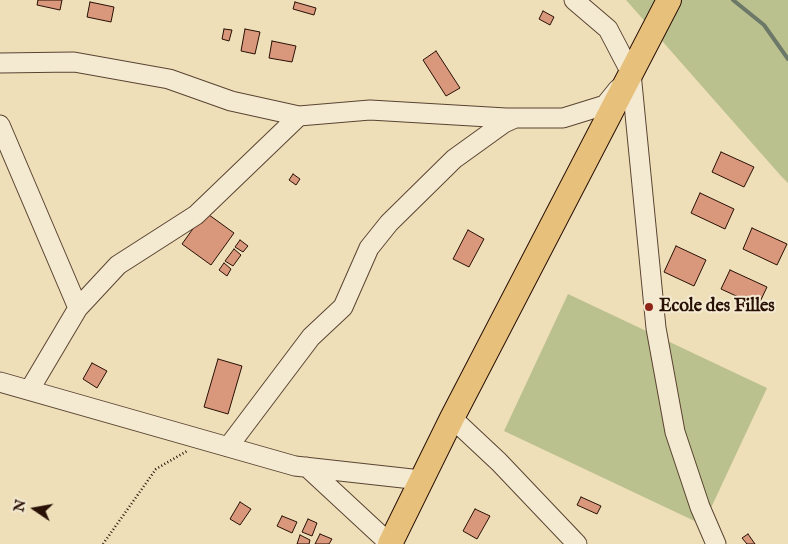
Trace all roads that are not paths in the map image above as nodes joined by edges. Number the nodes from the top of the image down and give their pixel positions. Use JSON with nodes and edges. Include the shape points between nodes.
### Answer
{"nodes":[{"id":1,"x":574,"y":0,"type":"edge"},
{"id":2,"x":669,"y":0,"type":"edge"},
{"id":3,"x":0,"y":63,"type":"edge"},
{"id":4,"x":632,"y":73,"type":"junction"},
{"id":5,"x":299,"y":116,"type":"junction"},
{"id":6,"x":516,"y":118,"type":"junction"},
{"id":7,"x":0,"y":124,"type":"edge"},
{"id":8,"x":78,"y":308,"type":"junction"},
{"id":9,"x":0,"y":382,"type":"edge"},
{"id":10,"x":30,"y":389,"type":"junction"},
{"id":11,"x":452,"y":418,"type":"junction"},
{"id":12,"x":228,"y":447,"type":"junction"},
{"id":13,"x":307,"y":467,"type":"junction"},
{"id":14,"x":421,"y":480,"type":"junction"},
{"id":15,"x":390,"y":544,"type":"edge"},
{"id":16,"x":577,"y":544,"type":"edge"},
{"id":17,"x":716,"y":544,"type":"edge"}],
"edges":[{"from":1,"to":4,"type":"street","via":[[608,29]]},
{"from":2,"to":4,"type":"main road"},
{"from":3,"to":5,"type":"street","via":[[74,62],[159,77],[231,101]]},
{"from":4,"to":6,"type":"street","via":[[605,105],[563,118]]},
{"from":4,"to":11,"type":"main road"},
{"from":4,"to":17,"type":"street","via":[[656,328],[675,432]]},
{"from":5,"to":6,"type":"street","via":[[370,110]]},
{"from":5,"to":8,"type":"street","via":[[196,215],[118,265]]},
{"from":6,"to":12,"type":"street","via":[[454,159],[389,223],[369,248],[343,306],[311,338]]},
{"from":7,"to":8,"type":"street"},
{"from":8,"to":10,"type":"street"},
{"from":9,"to":10,"type":"street"},
{"from":10,"to":12,"type":"street"},
{"from":11,"to":14,"type":"main road"},
{"from":11,"to":16,"type":"street"},
{"from":12,"to":13,"type":"street"},
{"from":13,"to":14,"type":"street"},
{"from":13,"to":15,"type":"street"},
{"from":14,"to":15,"type":"main road"}]}
